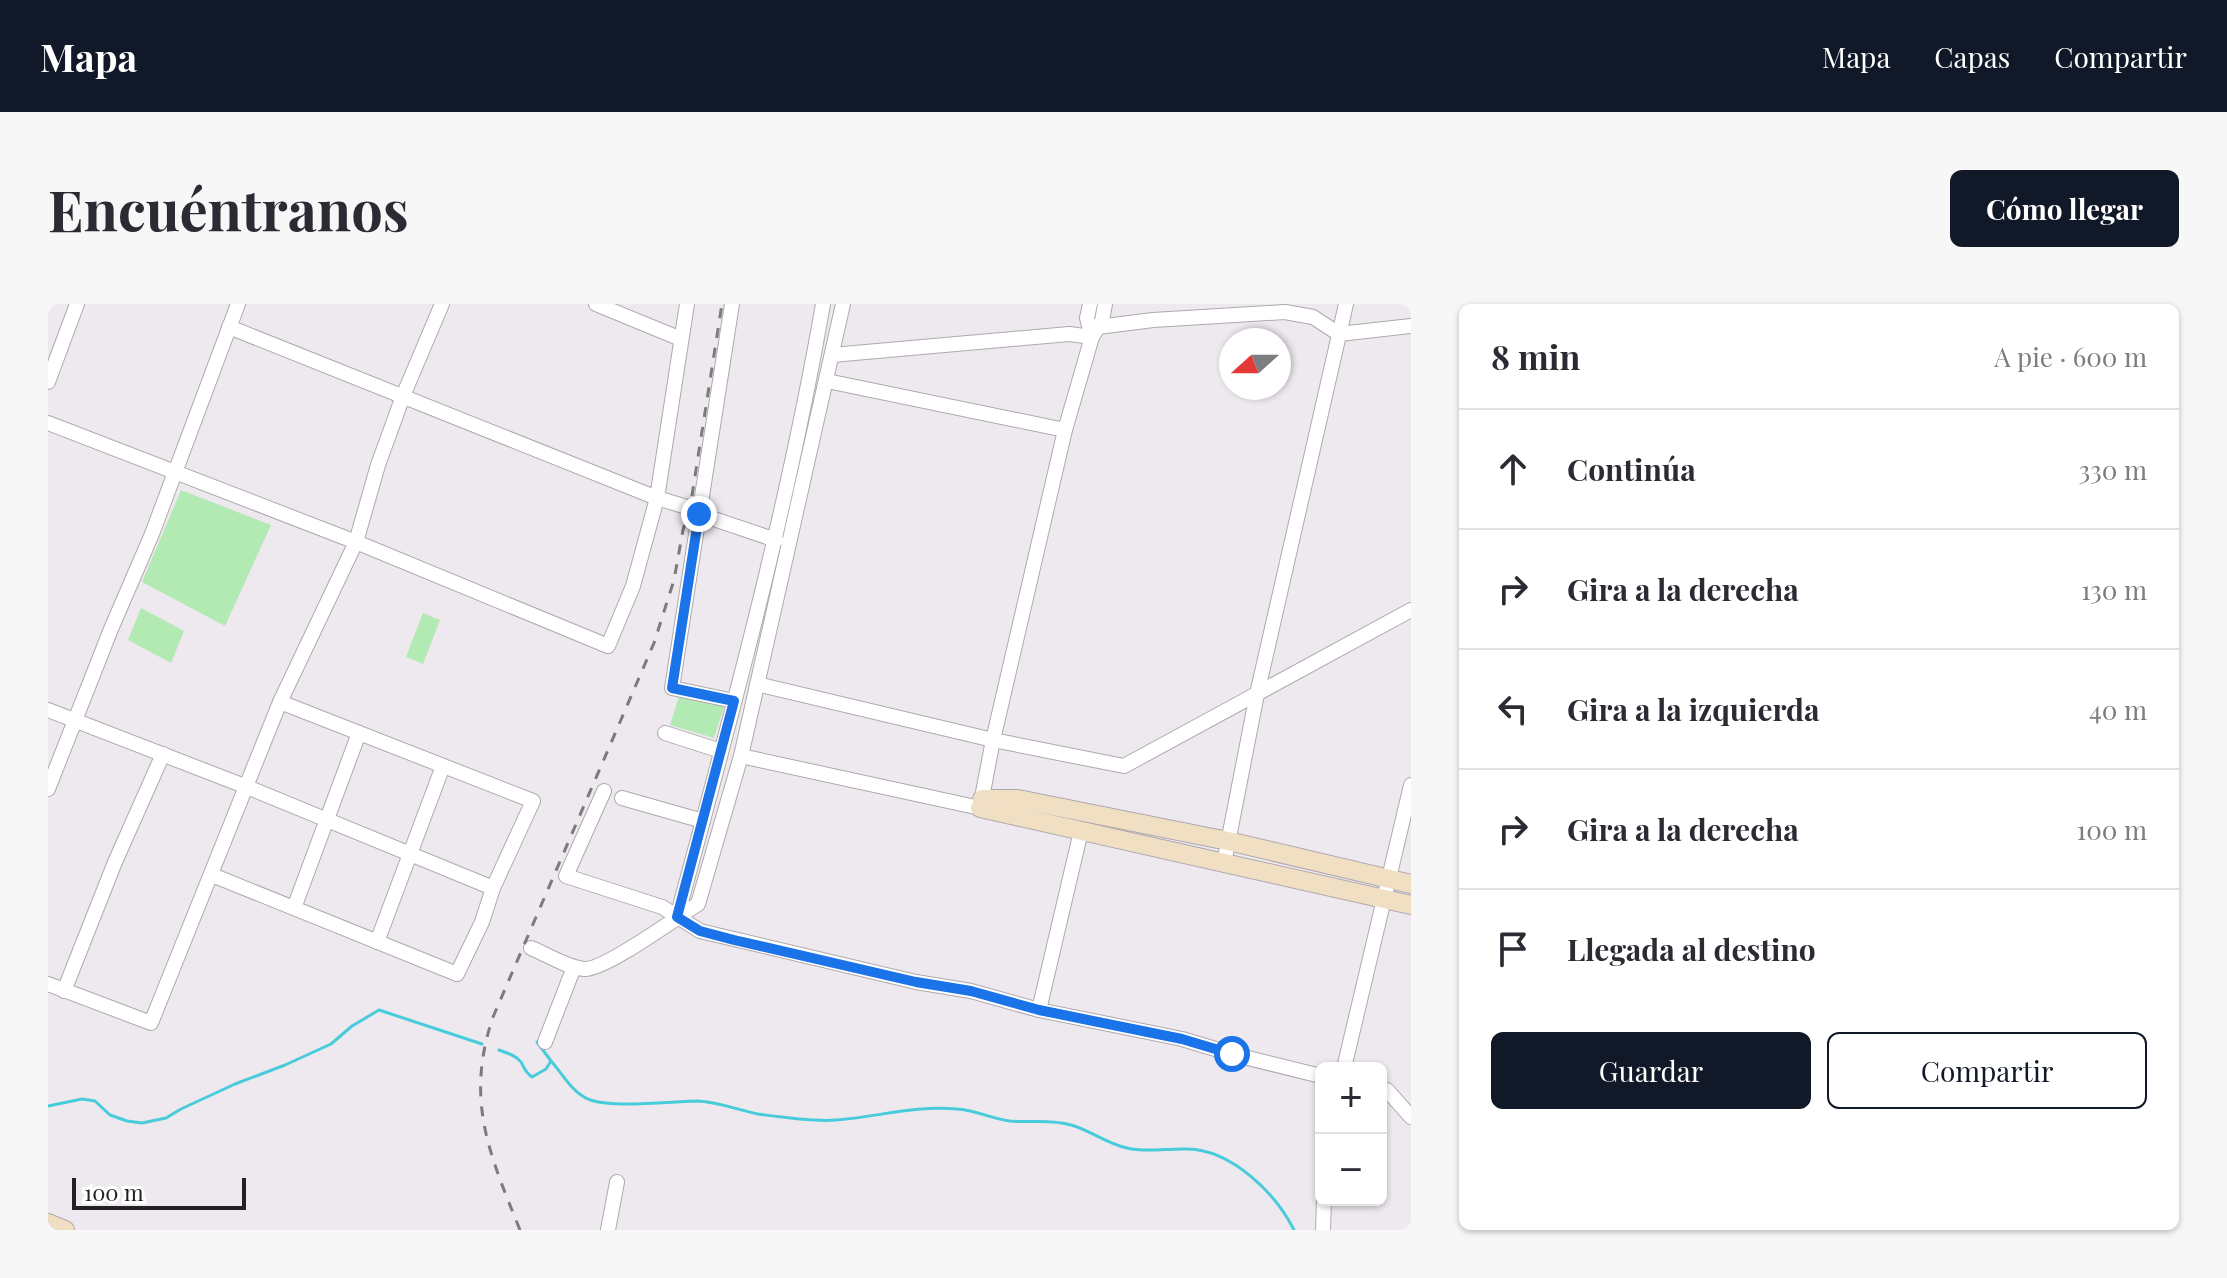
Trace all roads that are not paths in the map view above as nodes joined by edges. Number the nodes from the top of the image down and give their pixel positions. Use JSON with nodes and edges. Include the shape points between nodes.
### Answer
{"nodes":[{"id":1,"x":77,"y":304,"type":"edge"},
{"id":2,"x":238,"y":304,"type":"edge"},
{"id":3,"x":442,"y":304,"type":"edge"},
{"id":4,"x":596,"y":304,"type":"edge"},
{"id":5,"x":687,"y":304,"type":"edge"},
{"id":6,"x":732,"y":304,"type":"edge"},
{"id":7,"x":823,"y":304,"type":"edge"},
{"id":8,"x":843,"y":304,"type":"edge"},
{"id":9,"x":1090,"y":304,"type":"edge"},
{"id":10,"x":1105,"y":304,"type":"edge"},
{"id":11,"x":1346,"y":304,"type":"edge"},
{"id":12,"x":1411,"y":326,"type":"edge"},
{"id":13,"x":229,"y":327,"type":"junction"},
{"id":14,"x":1095,"y":332,"type":"junction"},
{"id":15,"x":1339,"y":334,"type":"junction"},
{"id":16,"x":681,"y":339,"type":"junction"},
{"id":17,"x":832,"y":355,"type":"junction"},
{"id":18,"x":827,"y":381,"type":"junction"},
{"id":19,"x":48,"y":382,"type":"edge"},
{"id":20,"x":403,"y":396,"type":"junction"},
{"id":21,"x":48,"y":423,"type":"edge"},
{"id":22,"x":1065,"y":430,"type":"junction"},
{"id":23,"x":176,"y":471,"type":"junction"},
{"id":24,"x":657,"y":498,"type":"junction"},
{"id":25,"x":699,"y":514,"type":"junction"},
{"id":26,"x":776,"y":540,"type":"junction"},
{"id":27,"x":356,"y":542,"type":"junction"},
{"id":28,"x":1411,"y":610,"type":"edge"},
{"id":29,"x":757,"y":684,"type":"junction"},
{"id":30,"x":1257,"y":694,"type":"junction"},
{"id":31,"x":734,"y":701,"type":"junction"},
{"id":32,"x":280,"y":702,"type":"junction"},
{"id":33,"x":48,"y":710,"type":"edge"},
{"id":34,"x":74,"y":721,"type":"junction"},
{"id":35,"x":359,"y":733,"type":"junction"},
{"id":36,"x":665,"y":733,"type":"dead end"},
{"id":37,"x":993,"y":740,"type":"junction"},
{"id":38,"x":721,"y":751,"type":"junction"},
{"id":39,"x":163,"y":754,"type":"junction"},
{"id":40,"x":741,"y":756,"type":"junction"},
{"id":41,"x":443,"y":766,"type":"junction"},
{"id":42,"x":1411,"y":785,"type":"edge"},
{"id":43,"x":247,"y":787,"type":"junction"},
{"id":44,"x":48,"y":789,"type":"edge"},
{"id":45,"x":604,"y":791,"type":"dead end"},
{"id":46,"x":622,"y":798,"type":"dead end"},
{"id":47,"x":981,"y":804,"type":"junction"},
{"id":48,"x":703,"y":821,"type":"junction"},
{"id":49,"x":327,"y":822,"type":"junction"},
{"id":50,"x":1081,"y":831,"type":"junction"},
{"id":51,"x":1228,"y":841,"type":"junction"},
{"id":52,"x":410,"y":855,"type":"junction"},
{"id":53,"x":1224,"y":863,"type":"junction"},
{"id":54,"x":212,"y":875,"type":"junction"},
{"id":55,"x":1390,"y":879,"type":"junction"},
{"id":56,"x":1411,"y":884,"type":"edge"},
{"id":57,"x":493,"y":888,"type":"junction"},
{"id":58,"x":1385,"y":900,"type":"junction"},
{"id":59,"x":1411,"y":905,"type":"edge"},
{"id":60,"x":294,"y":908,"type":"junction"},
{"id":61,"x":677,"y":917,"type":"junction"},
{"id":62,"x":377,"y":942,"type":"junction"},
{"id":63,"x":531,"y":948,"type":"dead end"},
{"id":64,"x":574,"y":967,"type":"junction"},
{"id":65,"x":48,"y":984,"type":"edge"},
{"id":66,"x":64,"y":991,"type":"junction"},
{"id":67,"x":1039,"y":1010,"type":"junction"},
{"id":68,"x":545,"y":1042,"type":"dead end"},
{"id":69,"x":1345,"y":1062,"type":"edge"},
{"id":70,"x":1315,"y":1075,"type":"edge"},
{"id":71,"x":1387,"y":1090,"type":"edge"},
{"id":72,"x":1387,"y":1092,"type":"edge"},
{"id":73,"x":1411,"y":1095,"type":"edge"},
{"id":74,"x":1411,"y":1117,"type":"edge"},
{"id":75,"x":617,"y":1182,"type":"dead end"},
{"id":76,"x":1324,"y":1206,"type":"edge"},
{"id":77,"x":48,"y":1223,"type":"edge"},
{"id":78,"x":65,"y":1230,"type":"edge"},
{"id":79,"x":608,"y":1230,"type":"edge"},
{"id":80,"x":1323,"y":1230,"type":"edge"}],
"edges":[{"from":1,"to":19,"type":"street"},
{"from":2,"to":13,"type":"street"},
{"from":3,"to":20,"type":"street"},
{"from":4,"to":16,"type":"street"},
{"from":5,"to":16,"type":"street"},
{"from":6,"to":25,"type":"street"},
{"from":7,"to":26,"type":"street"},
{"from":8,"to":17,"type":"street"},
{"from":9,"to":14,"type":"street","via":[[1087,318]]},
{"from":10,"to":14,"type":"street"},
{"from":11,"to":15,"type":"street"},
{"from":12,"to":15,"type":"street"},
{"from":13,"to":20,"type":"street"},
{"from":13,"to":23,"type":"street"},
{"from":14,"to":15,"type":"street","via":[[1153,320],[1285,312],[1313,317]]},
{"from":14,"to":17,"type":"street"},
{"from":14,"to":22,"type":"street"},
{"from":15,"to":30,"type":"street"},
{"from":16,"to":24,"type":"street"},
{"from":17,"to":18,"type":"street"},
{"from":18,"to":22,"type":"street"},
{"from":18,"to":29,"type":"street"},
{"from":20,"to":24,"type":"street"},
{"from":20,"to":27,"type":"street"},
{"from":21,"to":23,"type":"street"},
{"from":22,"to":37,"type":"street"},
{"from":23,"to":27,"type":"street"},
{"from":23,"to":34,"type":"street"},
{"from":24,"to":25,"type":"street"},
{"from":24,"to":27,"type":"street","via":[[633,586],[608,646]]},
{"from":25,"to":26,"type":"street"},
{"from":25,"to":31,"type":"street","via":[[672,688]]},
{"from":26,"to":31,"type":"street"},
{"from":27,"to":32,"type":"street"},
{"from":28,"to":30,"type":"street"},
{"from":29,"to":37,"type":"street"},
{"from":29,"to":40,"type":"street"},
{"from":30,"to":37,"type":"street","via":[[1124,766]]},
{"from":30,"to":51,"type":"street"},
{"from":31,"to":38,"type":"street"},
{"from":32,"to":35,"type":"street"},
{"from":32,"to":43,"type":"street"},
{"from":33,"to":34,"type":"street"},
{"from":34,"to":39,"type":"street"},
{"from":34,"to":44,"type":"street"},
{"from":35,"to":41,"type":"street"},
{"from":35,"to":49,"type":"street"},
{"from":36,"to":38,"type":"street"},
{"from":37,"to":47,"type":"street"},
{"from":38,"to":48,"type":"street"},
{"from":39,"to":43,"type":"street"},
{"from":39,"to":66,"type":"street"},
{"from":40,"to":47,"type":"street"},
{"from":40,"to":61,"type":"street","via":[[698,904]]},
{"from":41,"to":52,"type":"street"},
{"from":41,"to":57,"type":"street","via":[[533,801]]},
{"from":42,"to":55,"type":"street"},
{"from":43,"to":49,"type":"street"},
{"from":43,"to":54,"type":"street"},
{"from":45,"to":61,"type":"street","via":[[566,876],[662,907]]},
{"from":46,"to":48,"type":"street"},
{"from":47,"to":50,"type":"street"},
{"from":47,"to":51,"type":"street","via":[[1018,799]]},
{"from":48,"to":61,"type":"street"},
{"from":49,"to":52,"type":"street"},
{"from":49,"to":60,"type":"street"},
{"from":50,"to":53,"type":"street"},
{"from":50,"to":67,"type":"street"},
{"from":51,"to":53,"type":"street"},
{"from":51,"to":55,"type":"street"},
{"from":52,"to":57,"type":"street"},
{"from":52,"to":62,"type":"street"},
{"from":53,"to":58,"type":"street"},
{"from":54,"to":60,"type":"street"},
{"from":54,"to":66,"type":"street","via":[[151,1023]]},
{"from":55,"to":56,"type":"street"},
{"from":55,"to":58,"type":"street"},
{"from":57,"to":62,"type":"street","via":[[457,974]]},
{"from":58,"to":59,"type":"street"},
{"from":58,"to":69,"type":"street"},
{"from":60,"to":62,"type":"street"},
{"from":61,"to":64,"type":"street","via":[[588,969]]},
{"from":61,"to":67,"type":"street","via":[[700,931],[734,940]]},
{"from":63,"to":64,"type":"street"},
{"from":64,"to":68,"type":"street"},
{"from":65,"to":66,"type":"street"},
{"from":67,"to":70,"type":"street","via":[[1182,1039]]},
{"from":71,"to":73,"type":"street"},
{"from":72,"to":74,"type":"street"},
{"from":75,"to":79,"type":"street"},
{"from":76,"to":80,"type":"street"},
{"from":77,"to":78,"type":"street"}]}
